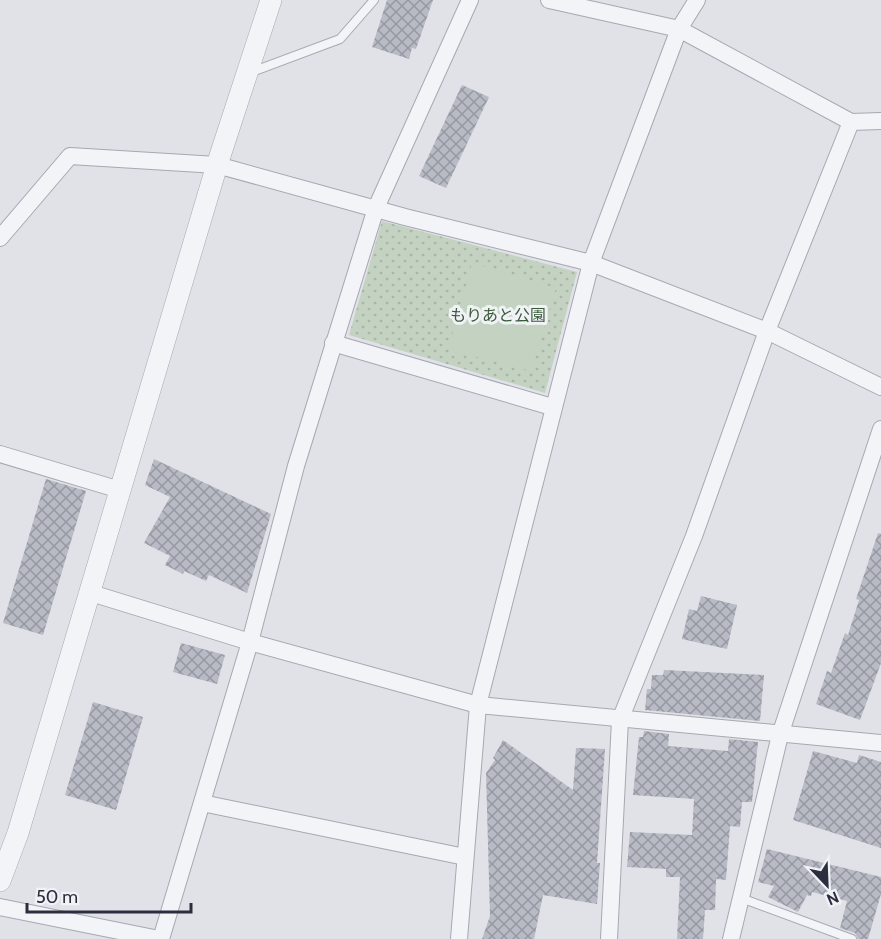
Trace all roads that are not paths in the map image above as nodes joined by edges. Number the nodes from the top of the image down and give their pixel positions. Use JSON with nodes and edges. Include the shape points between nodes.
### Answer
{"nodes":[{"id":1,"x":271,"y":0,"type":"edge"},
{"id":2,"x":374,"y":0,"type":"edge"},
{"id":3,"x":470,"y":0,"type":"edge"},
{"id":4,"x":549,"y":0,"type":"edge"},
{"id":5,"x":697,"y":0,"type":"edge"},
{"id":6,"x":679,"y":29,"type":"junction"},
{"id":7,"x":247,"y":74,"type":"junction"},
{"id":8,"x":881,"y":121,"type":"edge"},
{"id":9,"x":851,"y":122,"type":"junction"},
{"id":10,"x":217,"y":165,"type":"junction"},
{"id":11,"x":375,"y":208,"type":"junction"},
{"id":12,"x":0,"y":238,"type":"edge"},
{"id":13,"x":591,"y":263,"type":"junction"},
{"id":14,"x":767,"y":331,"type":"junction"},
{"id":15,"x":333,"y":343,"type":"junction"},
{"id":16,"x":881,"y":387,"type":"edge"},
{"id":17,"x":552,"y":407,"type":"junction"},
{"id":18,"x":881,"y":429,"type":"edge"},
{"id":19,"x":0,"y":454,"type":"edge"},
{"id":20,"x":120,"y":490,"type":"junction"},
{"id":21,"x":91,"y":593,"type":"junction"},
{"id":22,"x":250,"y":642,"type":"junction"},
{"id":23,"x":478,"y":705,"type":"junction"},
{"id":24,"x":620,"y":720,"type":"junction"},
{"id":25,"x":780,"y":735,"type":"junction"},
{"id":26,"x":881,"y":743,"type":"edge"},
{"id":27,"x":202,"y":803,"type":"junction"},
{"id":28,"x":465,"y":857,"type":"junction"},
{"id":29,"x":0,"y":880,"type":"edge"},
{"id":30,"x":741,"y":898,"type":"junction"},
{"id":31,"x":0,"y":907,"type":"edge"},
{"id":32,"x":160,"y":939,"type":"edge"},
{"id":33,"x":459,"y":939,"type":"edge"},
{"id":34,"x":609,"y":939,"type":"edge"},
{"id":35,"x":730,"y":939,"type":"edge"},
{"id":36,"x":852,"y":939,"type":"edge"}],
"edges":[{"from":1,"to":7,"type":"street"},
{"from":2,"to":7,"type":"lane","via":[[340,39]]},
{"from":3,"to":11,"type":"street"},
{"from":4,"to":6,"type":"street"},
{"from":5,"to":6,"type":"street"},
{"from":6,"to":9,"type":"street"},
{"from":6,"to":13,"type":"street"},
{"from":7,"to":10,"type":"street"},
{"from":8,"to":9,"type":"street"},
{"from":9,"to":14,"type":"street"},
{"from":10,"to":11,"type":"street"},
{"from":10,"to":12,"type":"street","via":[[70,156]]},
{"from":10,"to":20,"type":"street"},
{"from":11,"to":13,"type":"street"},
{"from":11,"to":15,"type":"street"},
{"from":13,"to":14,"type":"street"},
{"from":13,"to":17,"type":"street"},
{"from":14,"to":16,"type":"street"},
{"from":14,"to":24,"type":"street","via":[[694,536]]},
{"from":15,"to":17,"type":"street"},
{"from":15,"to":22,"type":"street"},
{"from":17,"to":23,"type":"street"},
{"from":18,"to":25,"type":"street"},
{"from":19,"to":20,"type":"street"},
{"from":20,"to":21,"type":"street"},
{"from":21,"to":22,"type":"street"},
{"from":21,"to":29,"type":"street"},
{"from":22,"to":23,"type":"street"},
{"from":22,"to":27,"type":"street"},
{"from":23,"to":24,"type":"street"},
{"from":23,"to":28,"type":"street"},
{"from":24,"to":25,"type":"street"},
{"from":24,"to":34,"type":"street"},
{"from":25,"to":26,"type":"street"},
{"from":25,"to":30,"type":"street"},
{"from":27,"to":28,"type":"street"},
{"from":27,"to":32,"type":"street"},
{"from":28,"to":33,"type":"street"},
{"from":30,"to":35,"type":"street"},
{"from":30,"to":36,"type":"lane"},
{"from":31,"to":32,"type":"street"}]}
